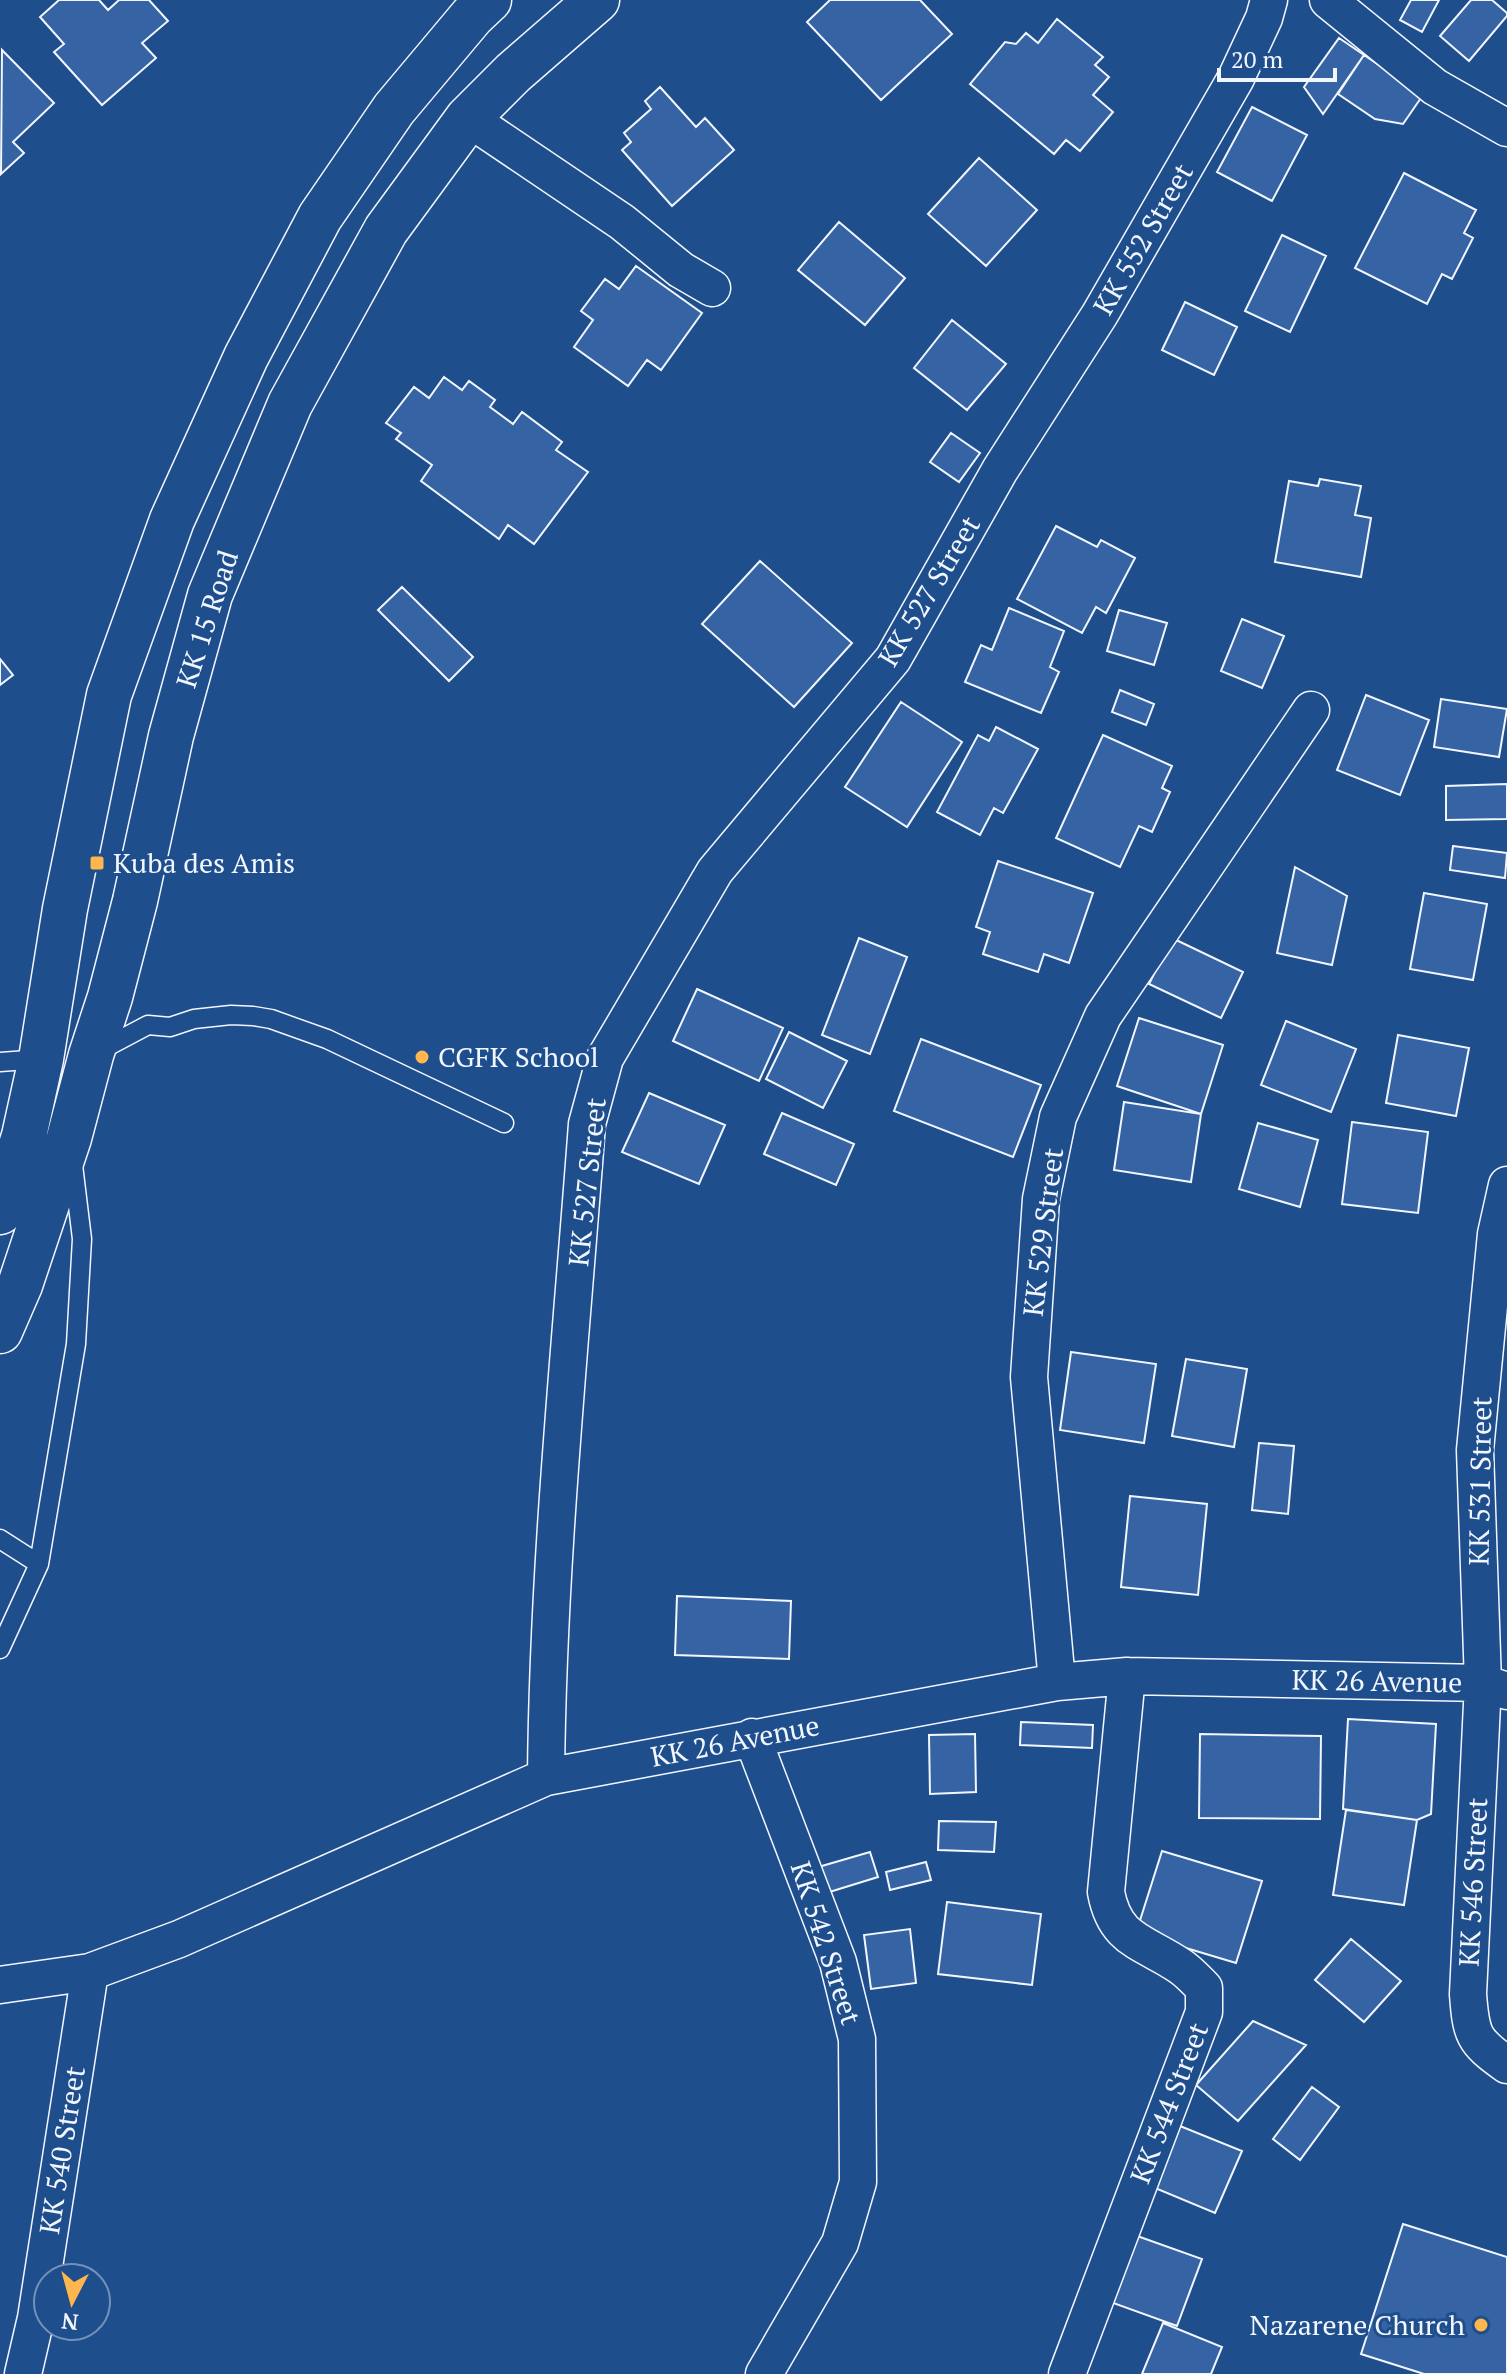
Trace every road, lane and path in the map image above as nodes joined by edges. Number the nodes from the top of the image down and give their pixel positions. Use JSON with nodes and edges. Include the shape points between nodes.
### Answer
{"nodes":[{"id":1,"x":489,"y":0,"type":"edge"},
{"id":2,"x":597,"y":0,"type":"edge"},
{"id":3,"x":1269,"y":0,"type":"edge"},
{"id":4,"x":1328,"y":0,"type":"edge"},
{"id":5,"x":468,"y":118,"type":"junction"},
{"id":6,"x":1507,"y":128,"type":"edge"},
{"id":7,"x":712,"y":288,"type":"dead end"},
{"id":8,"x":1000,"y":470,"type":"joint"},
{"id":9,"x":1311,"y":710,"type":"dead end"},
{"id":10,"x":91,"y":1055,"type":"junction"},
{"id":11,"x":21,"y":1061,"type":"edge"},
{"id":12,"x":504,"y":1123,"type":"dead end"},
{"id":13,"x":69,"y":1138,"type":"junction"},
{"id":14,"x":1507,"y":1185,"type":"edge"},
{"id":15,"x":0,"y":1212,"type":"edge"},
{"id":16,"x":0,"y":1331,"type":"edge"},
{"id":17,"x":0,"y":1539,"type":"edge"},
{"id":18,"x":39,"y":1564,"type":"junction"},
{"id":19,"x":0,"y":1649,"type":"edge"},
{"id":20,"x":1127,"y":1676,"type":"junction"},
{"id":21,"x":1057,"y":1682,"type":"junction"},
{"id":22,"x":1495,"y":1687,"type":"edge"},
{"id":23,"x":752,"y":1737,"type":"junction"},
{"id":24,"x":546,"y":1777,"type":"junction"},
{"id":25,"x":90,"y":1972,"type":"junction"},
{"id":26,"x":0,"y":1985,"type":"edge"},
{"id":27,"x":1507,"y":2065,"type":"edge"},
{"id":28,"x":23,"y":2374,"type":"edge"},
{"id":29,"x":764,"y":2374,"type":"edge"},
{"id":30,"x":1067,"y":2374,"type":"edge"}],
"edges":[{"from":1,"to":11,"type":"highway","via":[[394,109],[320,217],[246,357],[172,520],[109,695],[76,852]]},
{"from":2,"to":5,"type":"highway","name":"KK 15 Road"},
{"from":3,"to":8,"type":"street","name":"KK 552 Street","via":[[1236,78],[1100,314]]},
{"from":4,"to":6,"type":"street","via":[[1435,87]]},
{"from":5,"to":7,"type":"street"},
{"from":5,"to":10,"type":"highway","name":"KK 15 Road","via":[[386,230],[290,404],[210,595]]},
{"from":8,"to":24,"type":"street","name":"KK 527 Street","via":[[893,659],[715,871],[605,1058],[587,1124],[553,1586]]},
{"from":9,"to":21,"type":"street","name":"KK 529 Street","via":[[1103,1016],[1058,1117],[1041,1199],[1029,1377]]},
{"from":10,"to":12,"type":"lane","via":[[148,1025],[253,1016],[327,1039]]},
{"from":10,"to":13,"type":"highway","name":"KK 15 Road"},
{"from":11,"to":15,"type":"highway","via":[[24,1136]]},
{"from":13,"to":16,"type":"highway","name":"KK 15 Road"},
{"from":13,"to":18,"type":"lane","via":[[82,1239],[76,1344]]},
{"from":14,"to":22,"type":"street","name":"KK 531 Street","via":[[1496,1234],[1475,1450]]},
{"from":17,"to":18,"type":"lane"},
{"from":18,"to":19,"type":"lane"},
{"from":20,"to":21,"type":"street","name":"KK 26 Avenue"},
{"from":20,"to":22,"type":"street","name":"KK 26 Avenue"},
{"from":20,"to":30,"type":"street","name":"KK 544 Street","via":[[1106,1892],[1110,1914],[1123,1932],[1183,1967],[1204,1988],[1204,2012]]},
{"from":21,"to":23,"type":"street","name":"KK 26 Avenue"},
{"from":22,"to":27,"type":"street","name":"KK 546 Street","via":[[1468,1994],[1471,2030]]},
{"from":23,"to":24,"type":"street","name":"KK 26 Avenue"},
{"from":23,"to":29,"type":"street","name":"KK 542 Street","via":[[838,1962],[857,2039],[858,2182],[840,2243]]},
{"from":24,"to":25,"type":"street","name":"KK 26 Avenue","via":[[179,1939]]},
{"from":25,"to":26,"type":"street","name":"KK 26 Avenue"},
{"from":25,"to":28,"type":"street","name":"KK 540 Street"}]}
